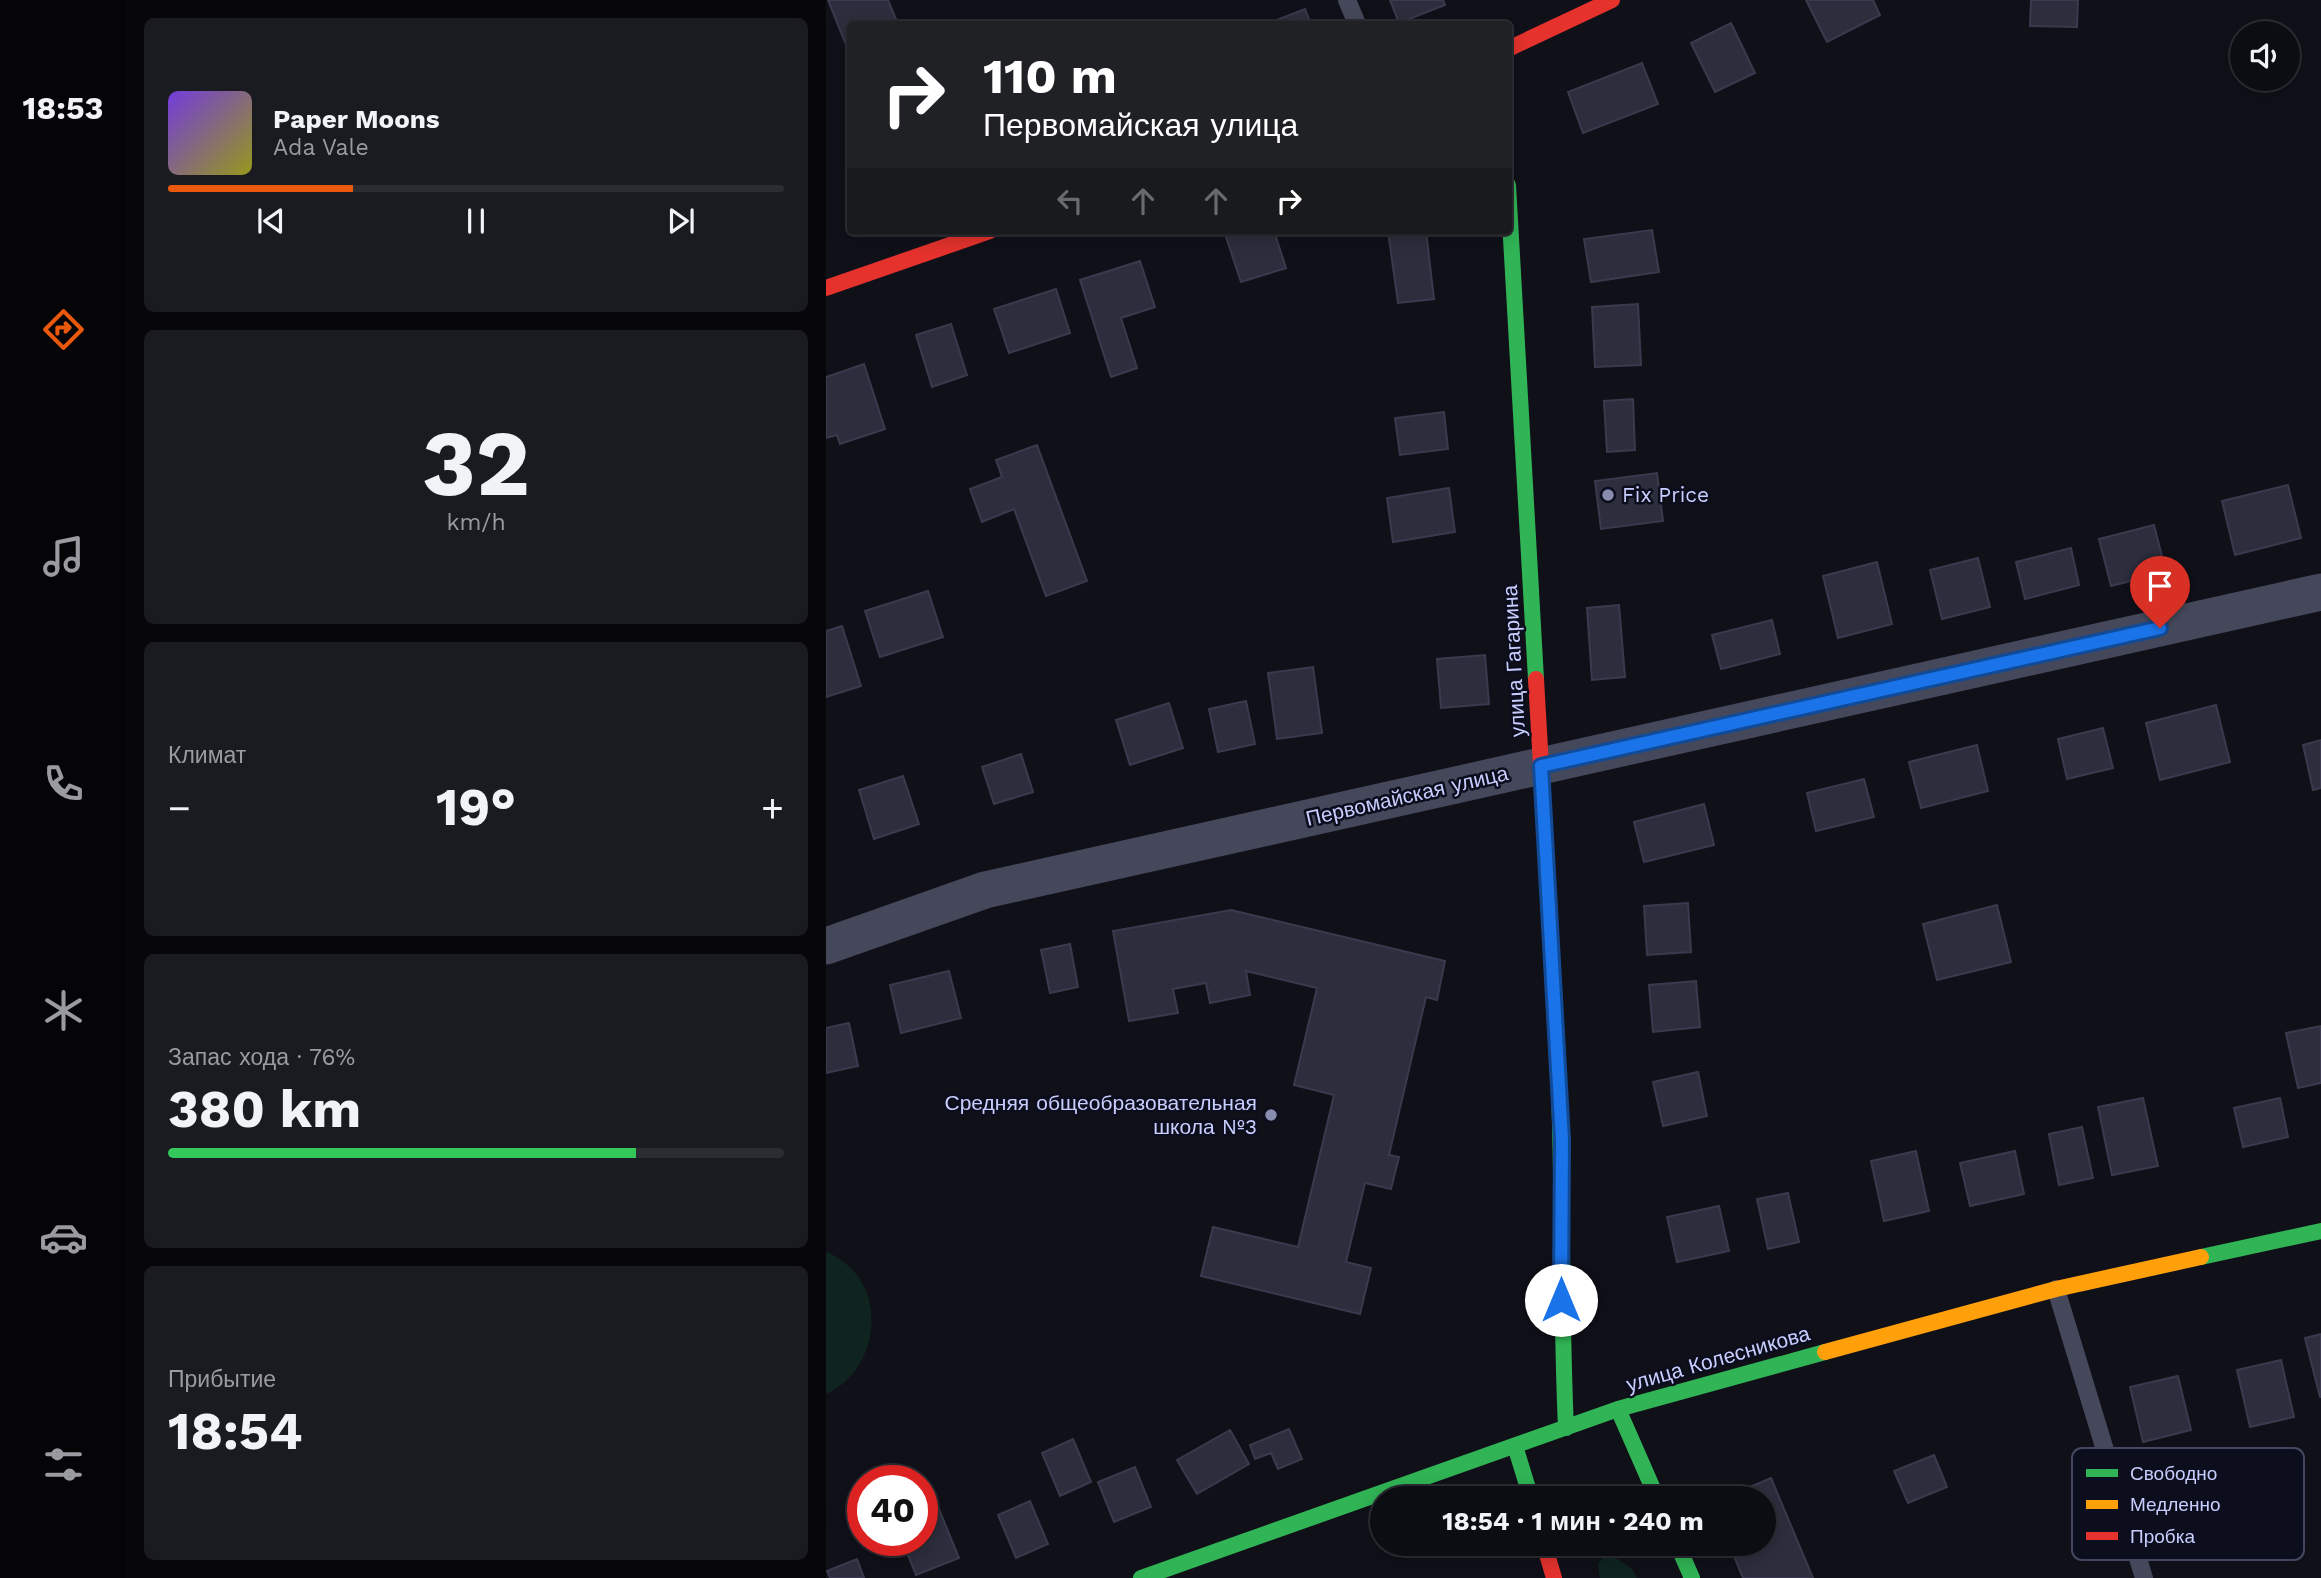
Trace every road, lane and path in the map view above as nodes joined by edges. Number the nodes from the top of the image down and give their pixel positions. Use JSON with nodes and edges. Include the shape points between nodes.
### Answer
{"nodes":[{"id":1,"x":1347,"y":0,"type":"edge"},
{"id":2,"x":1612,"y":0,"type":"edge"},
{"id":3,"x":1356,"y":21,"type":"edge"},
{"id":4,"x":1512,"y":47,"type":"edge"},
{"id":5,"x":978,"y":235,"type":"edge"},
{"id":6,"x":1511,"y":235,"type":"edge"},
{"id":7,"x":826,"y":288,"type":"edge"},
{"id":8,"x":2321,"y":592,"type":"edge"},
{"id":9,"x":1541,"y":766,"type":"junction"},
{"id":10,"x":826,"y":946,"type":"edge"},
{"id":11,"x":2321,"y":1231,"type":"edge"},
{"id":12,"x":2056,"y":1289,"type":"junction"},
{"id":13,"x":1618,"y":1409,"type":"junction"},
{"id":14,"x":1566,"y":1428,"type":"junction"},
{"id":15,"x":1515,"y":1446,"type":"junction"},
{"id":16,"x":2104,"y":1448,"type":"edge"},
{"id":17,"x":1527,"y":1486,"type":"edge"},
{"id":18,"x":1652,"y":1486,"type":"edge"},
{"id":19,"x":1548,"y":1556,"type":"edge"},
{"id":20,"x":1682,"y":1556,"type":"edge"},
{"id":21,"x":2139,"y":1560,"type":"edge"},
{"id":22,"x":1142,"y":1578,"type":"edge"},
{"id":23,"x":1554,"y":1578,"type":"edge"},
{"id":24,"x":1692,"y":1578,"type":"edge"},
{"id":25,"x":2144,"y":1578,"type":"edge"}],
"edges":[{"from":1,"to":3,"type":"lane"},
{"from":2,"to":4,"type":"street"},
{"from":5,"to":7,"type":"street"},
{"from":6,"to":9,"type":"street","name":"улица Гагарина"},
{"from":8,"to":9,"type":"street","name":"Первомайская улица"},
{"from":9,"to":10,"type":"street","name":"Первомайская улица","via":[[985,890]]},
{"from":9,"to":14,"type":"street","name":"улица Гагарина","via":[[1562,1140],[1561,1326]]},
{"from":11,"to":12,"type":"street","name":"улица Колесникова"},
{"from":12,"to":13,"type":"street","name":"улица Колесникова"},
{"from":12,"to":16,"type":"lane"},
{"from":13,"to":14,"type":"street","name":"улица Колесникова"},
{"from":13,"to":18,"type":"street"},
{"from":14,"to":15,"type":"street","name":"улица Колесникова"},
{"from":15,"to":17,"type":"street"},
{"from":15,"to":22,"type":"street","name":"улица Колесникова"},
{"from":19,"to":23,"type":"street"},
{"from":20,"to":24,"type":"street"},
{"from":21,"to":25,"type":"lane"}]}
